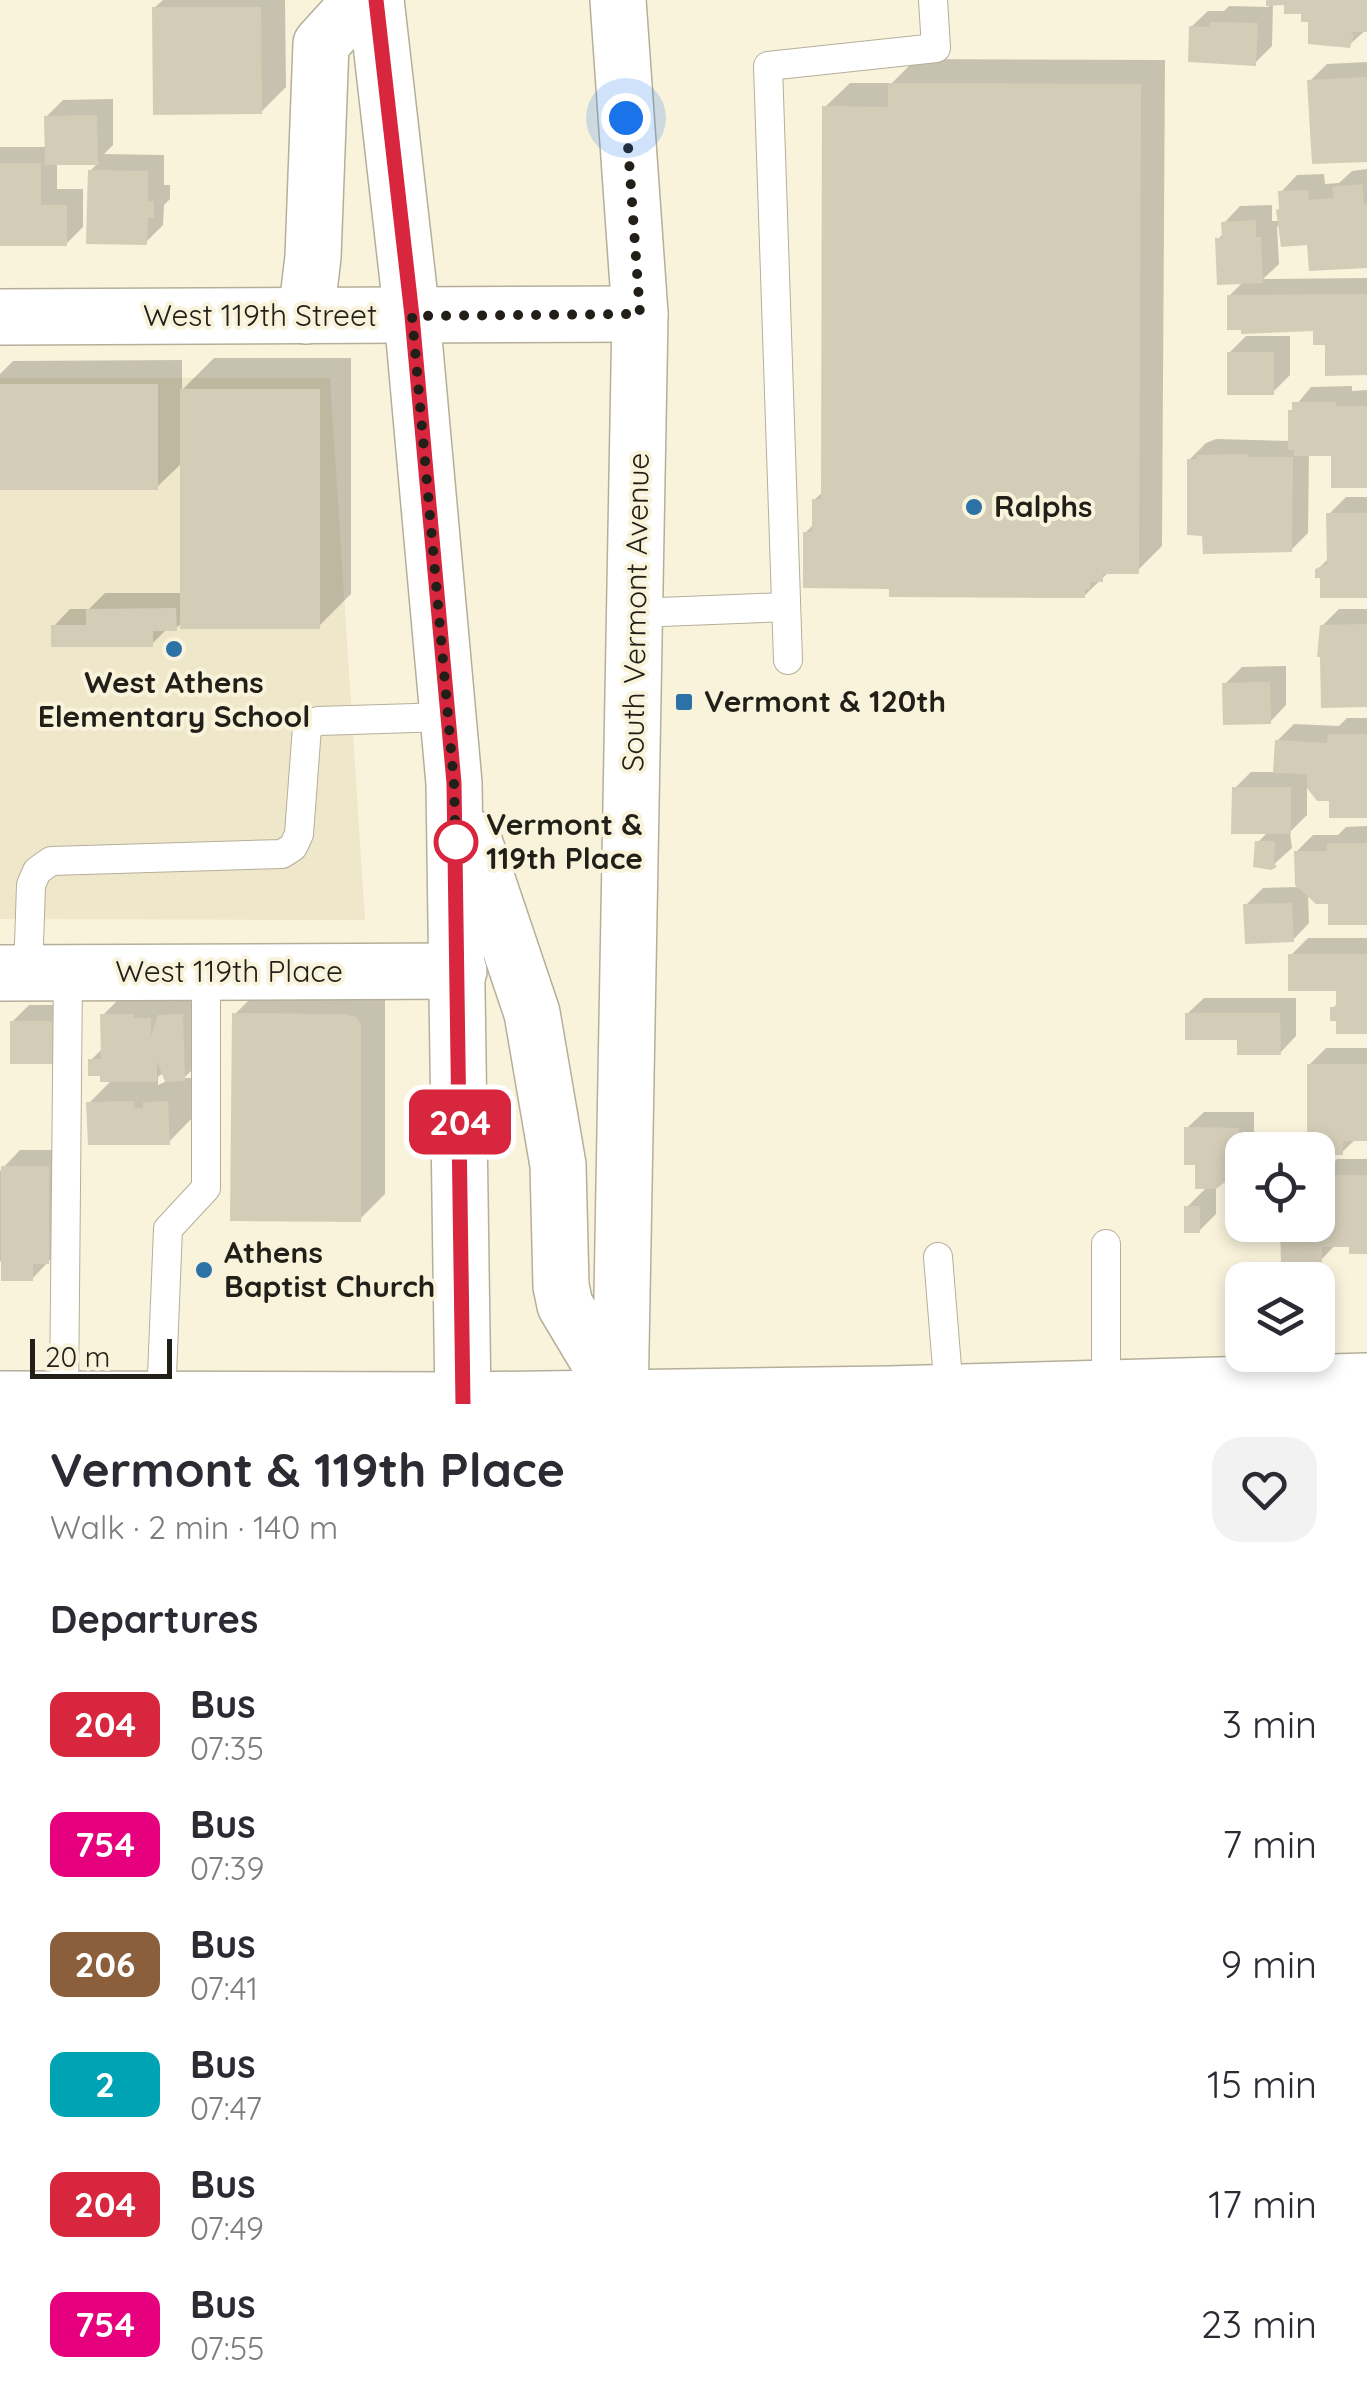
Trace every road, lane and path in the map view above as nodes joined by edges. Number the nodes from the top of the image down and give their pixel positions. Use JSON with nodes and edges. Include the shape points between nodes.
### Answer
{"nodes":[{"id":1,"x":360,"y":0,"type":"edge"},
{"id":2,"x":376,"y":0,"type":"edge"},
{"id":3,"x":618,"y":0,"type":"edge"},
{"id":4,"x":933,"y":0,"type":"edge"},
{"id":5,"x":640,"y":314,"type":"junction"},
{"id":6,"x":306,"y":316,"type":"junction"},
{"id":7,"x":412,"y":316,"type":"junction"},
{"id":8,"x":0,"y":317,"type":"edge"},
{"id":9,"x":786,"y":607,"type":"junction"},
{"id":10,"x":636,"y":613,"type":"junction"},
{"id":11,"x":788,"y":660,"type":"dead end"},
{"id":12,"x":446,"y":718,"type":"junction"},
{"id":13,"x":454,"y":783,"type":"junction"},
{"id":14,"x":459,"y":971,"type":"junction"},
{"id":15,"x":206,"y":972,"type":"junction"},
{"id":16,"x":32,"y":973,"type":"edge"},
{"id":17,"x":1106,"y":1244,"type":"dead end"},
{"id":18,"x":938,"y":1257,"type":"dead end"},
{"id":19,"x":1367,"y":1380,"type":"edge"},
{"id":20,"x":1106,"y":1386,"type":"junction"},
{"id":21,"x":949,"y":1392,"type":"junction"},
{"id":22,"x":0,"y":1399,"type":"edge"},
{"id":23,"x":64,"y":1399,"type":"junction"},
{"id":24,"x":161,"y":1400,"type":"junction"},
{"id":25,"x":620,"y":1400,"type":"edge"},
{"id":26,"x":466,"y":1403,"type":"edge"}],
"edges":[{"from":1,"to":6,"type":"main road","via":[[321,44]]},
{"from":2,"to":7,"type":"main road"},
{"from":3,"to":5,"type":"main road","name":"South Vermont Avenue"},
{"from":4,"to":9,"type":"lane","via":[[936,48],[768,66]]},
{"from":5,"to":7,"type":"main road","name":"West 119th Street"},
{"from":5,"to":10,"type":"main road","name":"South Vermont Avenue"},
{"from":6,"to":7,"type":"main road","name":"West 119th Street"},
{"from":6,"to":8,"type":"main road","name":"West 119th Street"},
{"from":7,"to":12,"type":"main road"},
{"from":9,"to":10,"type":"lane"},
{"from":9,"to":11,"type":"lane"},
{"from":10,"to":25,"type":"main road","name":"South Vermont Avenue"},
{"from":12,"to":13,"type":"main road"},
{"from":12,"to":16,"type":"lane","via":[[318,720],[307,727],[298,834],[282,854],[51,861],[31,886]]},
{"from":13,"to":14,"type":"main road"},
{"from":13,"to":25,"type":"main road","via":[[532,1014],[558,1165],[565,1305]]},
{"from":14,"to":15,"type":"main road","name":"West 119th Place"},
{"from":14,"to":26,"type":"main road"},
{"from":15,"to":16,"type":"main road","name":"West 119th Place"},
{"from":15,"to":24,"type":"lane","via":[[206,1188],[168,1230]]},
{"from":16,"to":23,"type":"lane"},
{"from":17,"to":20,"type":"lane"},
{"from":18,"to":21,"type":"lane"},
{"from":19,"to":20,"type":"main road"},
{"from":20,"to":21,"type":"main road"},
{"from":21,"to":25,"type":"main road"},
{"from":22,"to":23,"type":"main road"},
{"from":23,"to":24,"type":"main road"},
{"from":24,"to":26,"type":"main road"},
{"from":25,"to":26,"type":"main road"}]}
